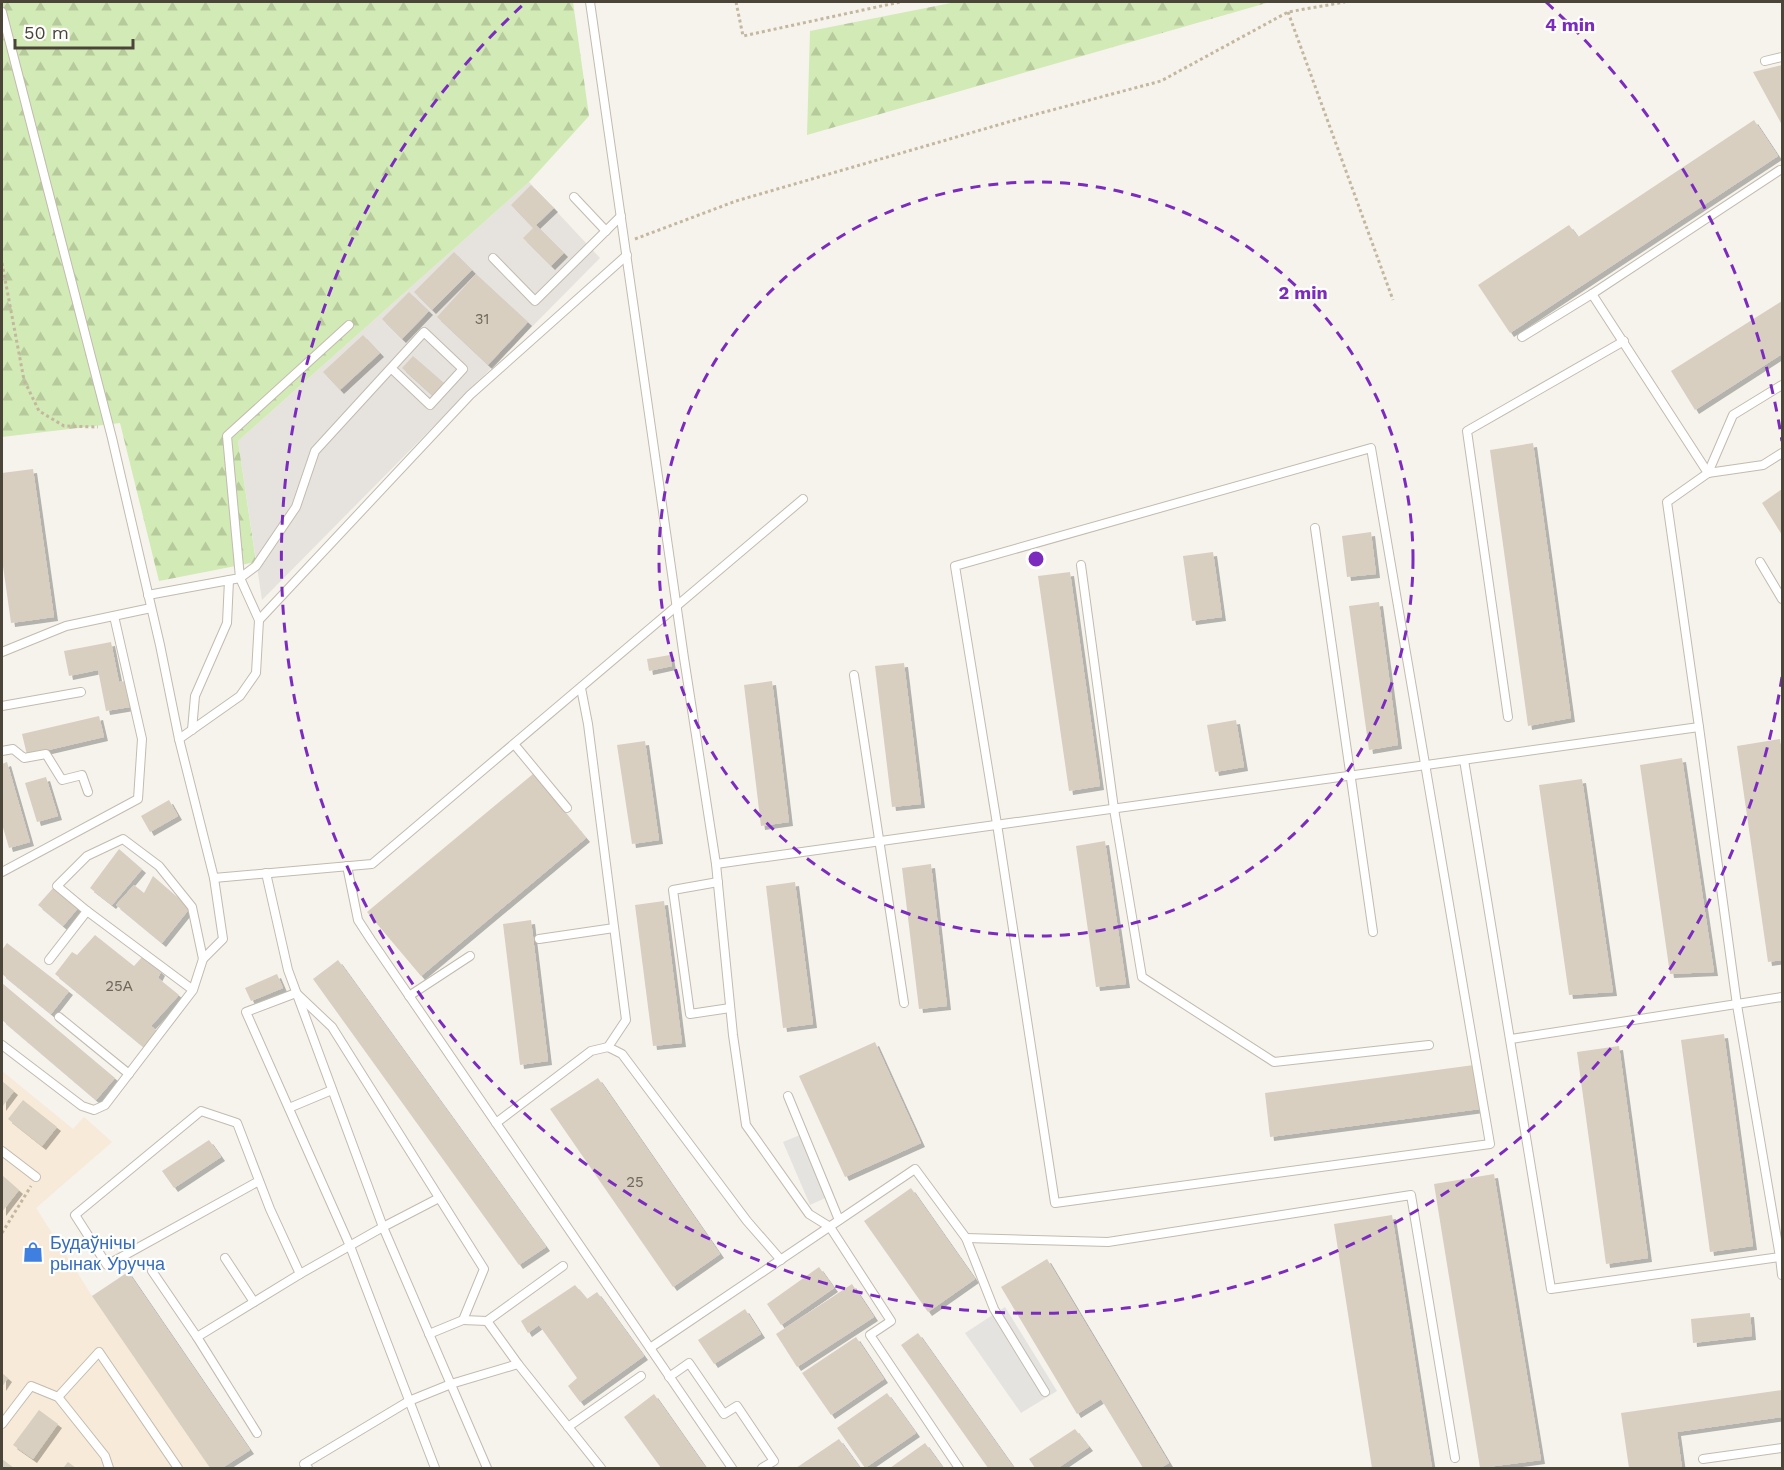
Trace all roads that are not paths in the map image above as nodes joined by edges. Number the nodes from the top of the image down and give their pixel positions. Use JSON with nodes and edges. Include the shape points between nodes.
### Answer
{"nodes":[{"id":1,"x":590,"y":2,"type":"edge"},
{"id":2,"x":2,"y":12,"type":"edge"},
{"id":3,"x":1782,"y":57,"type":"edge"},
{"id":4,"x":1765,"y":61,"type":"dead end"},
{"id":5,"x":1780,"y":170,"type":"dead end"},
{"id":6,"x":574,"y":197,"type":"dead end"},
{"id":7,"x":621,"y":216,"type":"junction"},
{"id":8,"x":606,"y":231,"type":"junction"},
{"id":9,"x":627,"y":255,"type":"junction"},
{"id":10,"x":493,"y":258,"type":"dead end"},
{"id":11,"x":1592,"y":294,"type":"junction"},
{"id":12,"x":349,"y":325,"type":"dead end"},
{"id":13,"x":1522,"y":337,"type":"dead end"},
{"id":14,"x":1624,"y":341,"type":"junction"},
{"id":15,"x":392,"y":368,"type":"junction"},
{"id":16,"x":1782,"y":385,"type":"edge"},
{"id":17,"x":1782,"y":453,"type":"edge"},
{"id":18,"x":1708,"y":473,"type":"junction"},
{"id":19,"x":803,"y":499,"type":"dead end"},
{"id":20,"x":1315,"y":528,"type":"dead end"},
{"id":21,"x":1760,"y":562,"type":"dead end"},
{"id":22,"x":1081,"y":565,"type":"dead end"},
{"id":23,"x":240,"y":578,"type":"junction"},
{"id":24,"x":229,"y":580,"type":"junction"},
{"id":25,"x":148,"y":595,"type":"junction"},
{"id":26,"x":1782,"y":599,"type":"edge"},
{"id":27,"x":677,"y":606,"type":"junction"},
{"id":28,"x":151,"y":608,"type":"junction"},
{"id":29,"x":114,"y":616,"type":"junction"},
{"id":30,"x":259,"y":620,"type":"junction"},
{"id":31,"x":2,"y":652,"type":"edge"},
{"id":32,"x":854,"y":675,"type":"dead end"},
{"id":33,"x":581,"y":688,"type":"junction"},
{"id":34,"x":81,"y":692,"type":"dead end"},
{"id":35,"x":2,"y":706,"type":"edge"},
{"id":36,"x":1508,"y":717,"type":"dead end"},
{"id":37,"x":1699,"y":727,"type":"junction"},
{"id":38,"x":192,"y":730,"type":"junction"},
{"id":39,"x":179,"y":739,"type":"junction"},
{"id":40,"x":514,"y":744,"type":"junction"},
{"id":41,"x":2,"y":751,"type":"edge"},
{"id":42,"x":1464,"y":760,"type":"junction"},
{"id":43,"x":1425,"y":765,"type":"junction"},
{"id":44,"x":1351,"y":776,"type":"junction"},
{"id":45,"x":88,"y":792,"type":"dead end"},
{"id":46,"x":567,"y":808,"type":"dead end"},
{"id":47,"x":1114,"y":809,"type":"junction"},
{"id":48,"x":997,"y":824,"type":"junction"},
{"id":49,"x":880,"y":841,"type":"junction"},
{"id":50,"x":716,"y":864,"type":"junction"},
{"id":51,"x":348,"y":866,"type":"junction"},
{"id":52,"x":2,"y":872,"type":"edge"},
{"id":53,"x":266,"y":873,"type":"junction"},
{"id":54,"x":214,"y":878,"type":"junction"},
{"id":55,"x":718,"y":882,"type":"junction"},
{"id":56,"x":87,"y":911,"type":"junction"},
{"id":57,"x":614,"y":928,"type":"junction"},
{"id":58,"x":1373,"y":932,"type":"dead end"},
{"id":59,"x":539,"y":939,"type":"dead end"},
{"id":60,"x":470,"y":956,"type":"dead end"},
{"id":61,"x":203,"y":959,"type":"junction"},
{"id":62,"x":49,"y":960,"type":"dead end"},
{"id":63,"x":193,"y":990,"type":"junction"},
{"id":64,"x":296,"y":993,"type":"junction"},
{"id":65,"x":409,"y":996,"type":"junction"},
{"id":66,"x":1782,"y":997,"type":"edge"},
{"id":67,"x":904,"y":1003,"type":"dead end"},
{"id":68,"x":1737,"y":1005,"type":"junction"},
{"id":69,"x":730,"y":1008,"type":"junction"},
{"id":70,"x":59,"y":1017,"type":"dead end"},
{"id":71,"x":1511,"y":1039,"type":"junction"},
{"id":72,"x":2,"y":1045,"type":"edge"},
{"id":73,"x":1429,"y":1045,"type":"dead end"},
{"id":74,"x":608,"y":1047,"type":"junction"},
{"id":75,"x":129,"y":1074,"type":"junction"},
{"id":76,"x":332,"y":1090,"type":"junction"},
{"id":77,"x":788,"y":1096,"type":"dead end"},
{"id":78,"x":289,"y":1108,"type":"junction"},
{"id":79,"x":496,"y":1123,"type":"junction"},
{"id":80,"x":2,"y":1151,"type":"edge"},
{"id":81,"x":35,"y":1179,"type":"road end"},
{"id":82,"x":259,"y":1181,"type":"junction"},
{"id":83,"x":439,"y":1198,"type":"junction"},
{"id":84,"x":840,"y":1220,"type":"junction"},
{"id":85,"x":383,"y":1227,"type":"junction"},
{"id":86,"x":830,"y":1227,"type":"junction"},
{"id":87,"x":966,"y":1238,"type":"junction"},
{"id":88,"x":350,"y":1246,"type":"junction"},
{"id":89,"x":1781,"y":1257,"type":"edge"},
{"id":90,"x":225,"y":1258,"type":"dead end"},
{"id":91,"x":781,"y":1260,"type":"junction"},
{"id":92,"x":563,"y":1266,"type":"dead end"},
{"id":93,"x":152,"y":1270,"type":"dead end"},
{"id":94,"x":300,"y":1274,"type":"junction"},
{"id":95,"x":1782,"y":1275,"type":"edge"},
{"id":96,"x":254,"y":1302,"type":"junction"},
{"id":97,"x":463,"y":1320,"type":"junction"},
{"id":98,"x":487,"y":1321,"type":"junction"},
{"id":99,"x":429,"y":1334,"type":"junction"},
{"id":100,"x":197,"y":1337,"type":"junction"},
{"id":101,"x":650,"y":1348,"type":"junction"},
{"id":102,"x":518,"y":1364,"type":"junction"},
{"id":103,"x":641,"y":1376,"type":"dead end"},
{"id":104,"x":669,"y":1377,"type":"junction"},
{"id":105,"x":451,"y":1384,"type":"junction"},
{"id":106,"x":1045,"y":1392,"type":"dead end"},
{"id":107,"x":58,"y":1397,"type":"junction"},
{"id":108,"x":409,"y":1401,"type":"junction"},
{"id":109,"x":2,"y":1424,"type":"edge"},
{"id":110,"x":568,"y":1427,"type":"junction"},
{"id":111,"x":257,"y":1432,"type":"dead end"},
{"id":112,"x":1782,"y":1448,"type":"edge"},
{"id":113,"x":1455,"y":1458,"type":"dead end"},
{"id":114,"x":1703,"y":1459,"type":"dead end"},
{"id":115,"x":303,"y":1467,"type":"edge"},
{"id":116,"x":109,"y":1468,"type":"edge"},
{"id":117,"x":178,"y":1468,"type":"edge"},
{"id":118,"x":435,"y":1468,"type":"edge"},
{"id":119,"x":487,"y":1468,"type":"edge"},
{"id":120,"x":601,"y":1468,"type":"edge"},
{"id":121,"x":732,"y":1468,"type":"edge"},
{"id":122,"x":762,"y":1468,"type":"edge"},
{"id":123,"x":960,"y":1468,"type":"edge"}],
"edges":[{"from":1,"to":7,"type":"lane"},
{"from":2,"to":25,"type":"lane"},
{"from":3,"to":4,"type":"lane"},
{"from":5,"to":11,"type":"lane"},
{"from":6,"to":8,"type":"lane"},
{"from":7,"to":8,"type":"lane"},
{"from":7,"to":9,"type":"lane"},
{"from":8,"to":10,"type":"lane","via":[[535,301]]},
{"from":9,"to":27,"type":"lane"},
{"from":9,"to":30,"type":"lane","via":[[470,395]]},
{"from":11,"to":13,"type":"lane"},
{"from":11,"to":14,"type":"lane"},
{"from":12,"to":23,"type":"lane","via":[[227,436]]},
{"from":14,"to":18,"type":"lane"},
{"from":14,"to":36,"type":"lane","via":[[1467,431]]},
{"from":15,"to":15,"type":"lane","via":[[424,332],[463,369],[430,405]]},
{"from":15,"to":23,"type":"lane","via":[[315,451],[296,507],[256,566]]},
{"from":16,"to":18,"type":"lane","via":[[1733,416]]},
{"from":17,"to":18,"type":"lane","via":[[1763,465]]},
{"from":18,"to":37,"type":"lane","via":[[1667,502]]},
{"from":19,"to":27,"type":"lane"},
{"from":20,"to":44,"type":"lane"},
{"from":21,"to":26,"type":"lane"},
{"from":22,"to":47,"type":"lane"},
{"from":23,"to":24,"type":"lane"},
{"from":23,"to":30,"type":"lane"},
{"from":24,"to":25,"type":"lane"},
{"from":24,"to":38,"type":"lane","via":[[227,623],[195,696]]},
{"from":25,"to":28,"type":"lane"},
{"from":27,"to":33,"type":"lane"},
{"from":27,"to":50,"type":"lane"},
{"from":28,"to":29,"type":"lane"},
{"from":28,"to":39,"type":"lane"},
{"from":29,"to":31,"type":"lane","via":[[66,626]]},
{"from":29,"to":52,"type":"lane","via":[[142,740],[138,799]]},
{"from":30,"to":38,"type":"lane","via":[[256,673],[240,696]]},
{"from":32,"to":49,"type":"lane"},
{"from":33,"to":40,"type":"lane"},
{"from":33,"to":57,"type":"lane"},
{"from":34,"to":35,"type":"lane"},
{"from":37,"to":42,"type":"lane"},
{"from":37,"to":68,"type":"lane"},
{"from":38,"to":39,"type":"lane"},
{"from":39,"to":54,"type":"lane"},
{"from":40,"to":46,"type":"lane"},
{"from":40,"to":51,"type":"lane","via":[[372,864]]},
{"from":41,"to":45,"type":"lane","via":[[13,749],[24,758],[46,754],[62,780],[82,775]]},
{"from":42,"to":43,"type":"lane"},
{"from":42,"to":71,"type":"lane"},
{"from":43,"to":44,"type":"lane"},
{"from":43,"to":48,"type":"lane","via":[[1371,448],[955,566]]},
{"from":43,"to":48,"type":"lane","via":[[1490,1144],[1055,1203]]},
{"from":44,"to":47,"type":"lane"},
{"from":44,"to":58,"type":"lane"},
{"from":47,"to":48,"type":"lane"},
{"from":47,"to":73,"type":"lane","via":[[1142,977],[1274,1062]]},
{"from":48,"to":49,"type":"lane"},
{"from":49,"to":50,"type":"lane"},
{"from":49,"to":67,"type":"lane"},
{"from":50,"to":55,"type":"lane"},
{"from":51,"to":53,"type":"lane"},
{"from":51,"to":65,"type":"lane","via":[[358,920]]},
{"from":53,"to":54,"type":"lane"},
{"from":53,"to":64,"type":"lane"},
{"from":54,"to":61,"type":"lane","via":[[223,939]]},
{"from":55,"to":69,"type":"lane"},
{"from":55,"to":69,"type":"lane","via":[[673,890],[690,1014]]},
{"from":56,"to":61,"type":"lane","via":[[57,886],[87,856],[123,839],[159,866],[192,907]]},
{"from":56,"to":62,"type":"lane"},
{"from":56,"to":63,"type":"lane"},
{"from":57,"to":59,"type":"lane"},
{"from":57,"to":74,"type":"lane","via":[[626,1020]]},
{"from":60,"to":65,"type":"lane"},
{"from":61,"to":63,"type":"lane"},
{"from":63,"to":75,"type":"lane"},
{"from":64,"to":76,"type":"lane"},
{"from":64,"to":78,"type":"lane","via":[[246,1012]]},
{"from":64,"to":83,"type":"lane","via":[[332,1027]]},
{"from":65,"to":79,"type":"lane"},
{"from":66,"to":68,"type":"lane"},
{"from":68,"to":71,"type":"lane"},
{"from":68,"to":89,"type":"lane"},
{"from":69,"to":86,"type":"lane","via":[[746,1125],[809,1214]]},
{"from":70,"to":75,"type":"lane"},
{"from":71,"to":89,"type":"lane","via":[[1551,1289]]},
{"from":72,"to":75,"type":"lane","via":[[82,1106],[94,1110],[105,1105]]},
{"from":74,"to":79,"type":"lane","via":[[591,1051]]},
{"from":74,"to":91,"type":"lane","via":[[622,1054],[747,1221]]},
{"from":76,"to":78,"type":"lane"},
{"from":76,"to":85,"type":"lane"},
{"from":77,"to":84,"type":"lane"},
{"from":78,"to":88,"type":"lane"},
{"from":79,"to":101,"type":"lane"},
{"from":80,"to":81,"type":"lane"},
{"from":82,"to":82,"type":"lane","via":[[237,1122],[201,1111],[75,1215],[107,1265]]},
{"from":82,"to":94,"type":"lane"},
{"from":83,"to":85,"type":"lane"},
{"from":83,"to":97,"type":"lane","via":[[484,1269]]},
{"from":84,"to":86,"type":"lane"},
{"from":84,"to":87,"type":"lane","via":[[915,1169]]},
{"from":85,"to":88,"type":"lane"},
{"from":85,"to":99,"type":"lane"},
{"from":86,"to":91,"type":"lane"},
{"from":86,"to":123,"type":"lane","via":[[891,1321],[870,1335]]},
{"from":87,"to":106,"type":"lane","via":[[994,1309]]},
{"from":87,"to":113,"type":"lane","via":[[1108,1242],[1411,1195]]},
{"from":88,"to":94,"type":"lane"},
{"from":88,"to":108,"type":"lane"},
{"from":89,"to":95,"type":"lane"},
{"from":90,"to":96,"type":"lane"},
{"from":91,"to":101,"type":"lane"},
{"from":92,"to":98,"type":"lane"},
{"from":93,"to":100,"type":"lane"},
{"from":94,"to":96,"type":"lane"},
{"from":96,"to":100,"type":"lane"},
{"from":97,"to":98,"type":"lane"},
{"from":97,"to":99,"type":"lane"},
{"from":98,"to":102,"type":"lane"},
{"from":99,"to":105,"type":"lane"},
{"from":100,"to":111,"type":"lane"},
{"from":101,"to":104,"type":"lane"},
{"from":102,"to":105,"type":"lane"},
{"from":102,"to":110,"type":"lane"},
{"from":103,"to":110,"type":"lane"},
{"from":104,"to":121,"type":"lane"},
{"from":104,"to":122,"type":"lane","via":[[689,1363],[724,1414],[737,1406],[774,1461]]},
{"from":105,"to":108,"type":"lane"},
{"from":105,"to":119,"type":"lane"},
{"from":107,"to":109,"type":"lane","via":[[31,1386]]},
{"from":107,"to":116,"type":"lane","via":[[105,1456]]},
{"from":107,"to":117,"type":"lane","via":[[99,1352]]},
{"from":108,"to":115,"type":"lane"},
{"from":108,"to":118,"type":"lane"},
{"from":110,"to":120,"type":"lane"},
{"from":112,"to":114,"type":"lane"}]}
